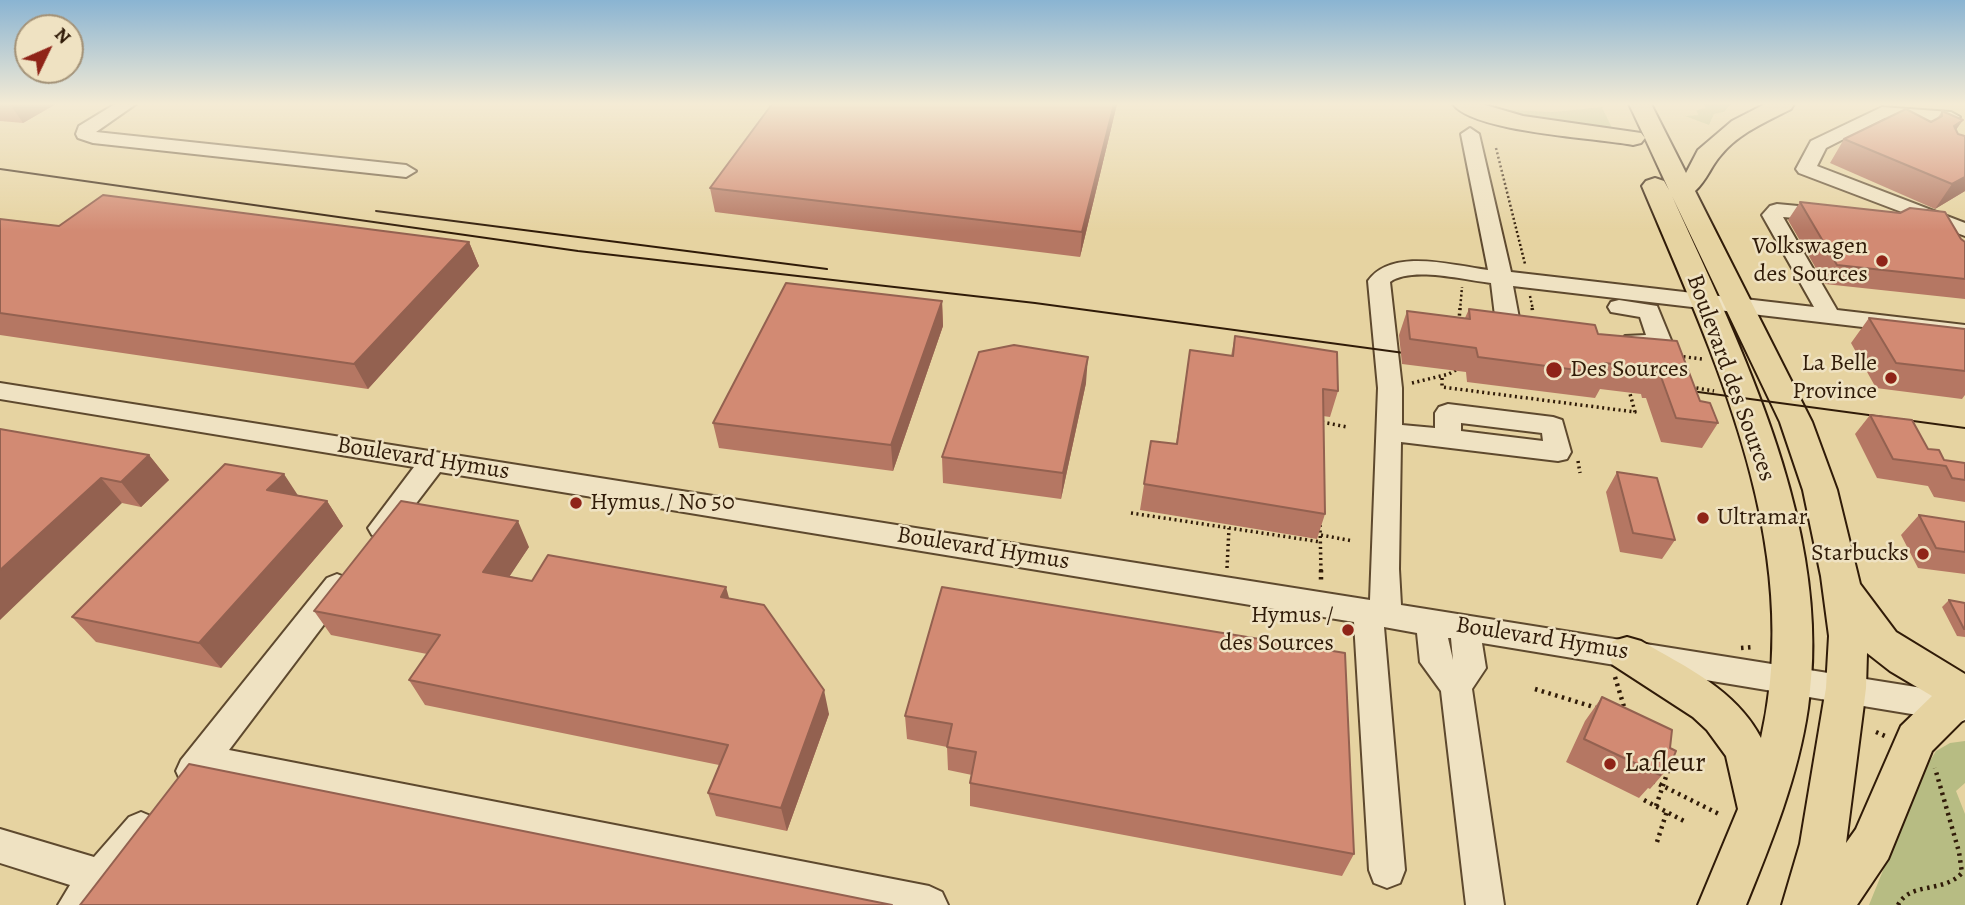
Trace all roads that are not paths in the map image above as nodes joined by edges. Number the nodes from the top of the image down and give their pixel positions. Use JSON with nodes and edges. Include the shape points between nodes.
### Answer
{"nodes":[{"id":1,"x":178,"y":146,"type":"edge"},
{"id":2,"x":1473,"y":146,"type":"edge"},
{"id":3,"x":1637,"y":146,"type":"edge"},
{"id":4,"x":1660,"y":146,"type":"edge"},
{"id":5,"x":1715,"y":146,"type":"edge"},
{"id":6,"x":1817,"y":146,"type":"edge"},
{"id":7,"x":406,"y":171,"type":"dead end"},
{"id":8,"x":1681,"y":191,"type":"junction"},
{"id":9,"x":1852,"y":204,"type":"junction"},
{"id":10,"x":1956,"y":237,"type":"edge"},
{"id":11,"x":1502,"y":284,"type":"junction"},
{"id":12,"x":1529,"y":288,"type":"junction"},
{"id":13,"x":1721,"y":304,"type":"junction"},
{"id":14,"x":1827,"y":317,"type":"junction"},
{"id":15,"x":1542,"y":329,"type":"edge"},
{"id":16,"x":1965,"y":332,"type":"edge"},
{"id":17,"x":1611,"y":338,"type":"edge"},
{"id":18,"x":0,"y":391,"type":"edge"},
{"id":19,"x":1390,"y":432,"type":"junction"},
{"id":20,"x":1448,"y":438,"type":"dead end"},
{"id":21,"x":434,"y":460,"type":"junction"},
{"id":22,"x":1842,"y":588,"type":"junction"},
{"id":23,"x":1377,"y":612,"type":"junction"},
{"id":24,"x":1431,"y":621,"type":"junction"},
{"id":25,"x":1465,"y":627,"type":"junction"},
{"id":26,"x":1621,"y":664,"type":"junction"},
{"id":27,"x":1791,"y":679,"type":"junction"},
{"id":28,"x":1456,"y":686,"type":"junction"},
{"id":29,"x":1846,"y":688,"type":"junction"},
{"id":30,"x":1960,"y":703,"type":"edge"},
{"id":31,"x":203,"y":760,"type":"junction"},
{"id":32,"x":1740,"y":811,"type":"junction"},
{"id":33,"x":12,"y":849,"type":"edge"},
{"id":34,"x":1387,"y":870,"type":"dead end"},
{"id":35,"x":99,"y":877,"type":"junction"},
{"id":36,"x":77,"y":905,"type":"edge"},
{"id":37,"x":929,"y":905,"type":"edge"},
{"id":38,"x":1485,"y":905,"type":"edge"},
{"id":39,"x":1722,"y":905,"type":"edge"},
{"id":40,"x":1806,"y":905,"type":"edge"},
{"id":41,"x":1829,"y":905,"type":"edge"}],
"edges":[{"from":1,"to":7,"type":"street"},
{"from":2,"to":11,"type":"street"},
{"from":3,"to":13,"type":"main road","name":"Boulevard des Sources"},
{"from":4,"to":8,"type":"main road","name":"Boulevard des Sources"},
{"from":5,"to":8,"type":"main road","via":[[1697,176]]},
{"from":6,"to":9,"type":"street","via":[[1806,169]]},
{"from":8,"to":13,"type":"main road","name":"Boulevard des Sources"},
{"from":9,"to":10,"type":"street"},
{"from":9,"to":14,"type":"street","via":[[1777,210],[1772,215]]},
{"from":11,"to":12,"type":"street"},
{"from":11,"to":15,"type":"street","via":[[1508,324]]},
{"from":11,"to":19,"type":"street","via":[[1416,268],[1397,269],[1379,281]]},
{"from":12,"to":13,"type":"street"},
{"from":12,"to":17,"type":"street","via":[[1649,311],[1661,345]]},
{"from":13,"to":14,"type":"street"},
{"from":13,"to":22,"type":"main road","name":"Boulevard des Sources","via":[[1804,442]]},
{"from":13,"to":27,"type":"main road","name":"Boulevard des Sources","via":[[1737,382],[1773,495],[1791,612]]},
{"from":14,"to":16,"type":"street"},
{"from":18,"to":21,"type":"street","name":"Boulevard Hymus"},
{"from":19,"to":20,"type":"street"},
{"from":19,"to":23,"type":"street","via":[[1384,569]]},
{"from":21,"to":23,"type":"street","name":"Boulevard Hymus"},
{"from":21,"to":31,"type":"street"},
{"from":22,"to":29,"type":"main road","name":"Boulevard des Sources"},
{"from":22,"to":30,"type":"main road","via":[[1882,643]]},
{"from":23,"to":24,"type":"street","name":"Boulevard Hymus"},
{"from":23,"to":34,"type":"street"},
{"from":24,"to":25,"type":"street","name":"Boulevard Hymus"},
{"from":24,"to":28,"type":"street","via":[[1436,662]]},
{"from":25,"to":26,"type":"street","name":"Boulevard Hymus"},
{"from":25,"to":28,"type":"street","via":[[1470,668]]},
{"from":26,"to":27,"type":"street","name":"Boulevard Hymus"},
{"from":26,"to":32,"type":"main road","via":[[1699,698],[1726,722],[1747,756]]},
{"from":27,"to":29,"type":"street","name":"Boulevard Hymus"},
{"from":27,"to":32,"type":"main road","name":"Boulevard des Sources","via":[[1778,748]]},
{"from":28,"to":38,"type":"street"},
{"from":29,"to":30,"type":"street","name":"Boulevard Hymus"},
{"from":29,"to":40,"type":"main road","name":"Boulevard des Sources","via":[[1823,844]]},
{"from":30,"to":41,"type":"main road","via":[[1916,739],[1872,844]]},
{"from":31,"to":35,"type":"street"},
{"from":31,"to":37,"type":"street"},
{"from":32,"to":39,"type":"main road","name":"Boulevard des Sources"},
{"from":33,"to":35,"type":"street"},
{"from":35,"to":36,"type":"street"}]}
